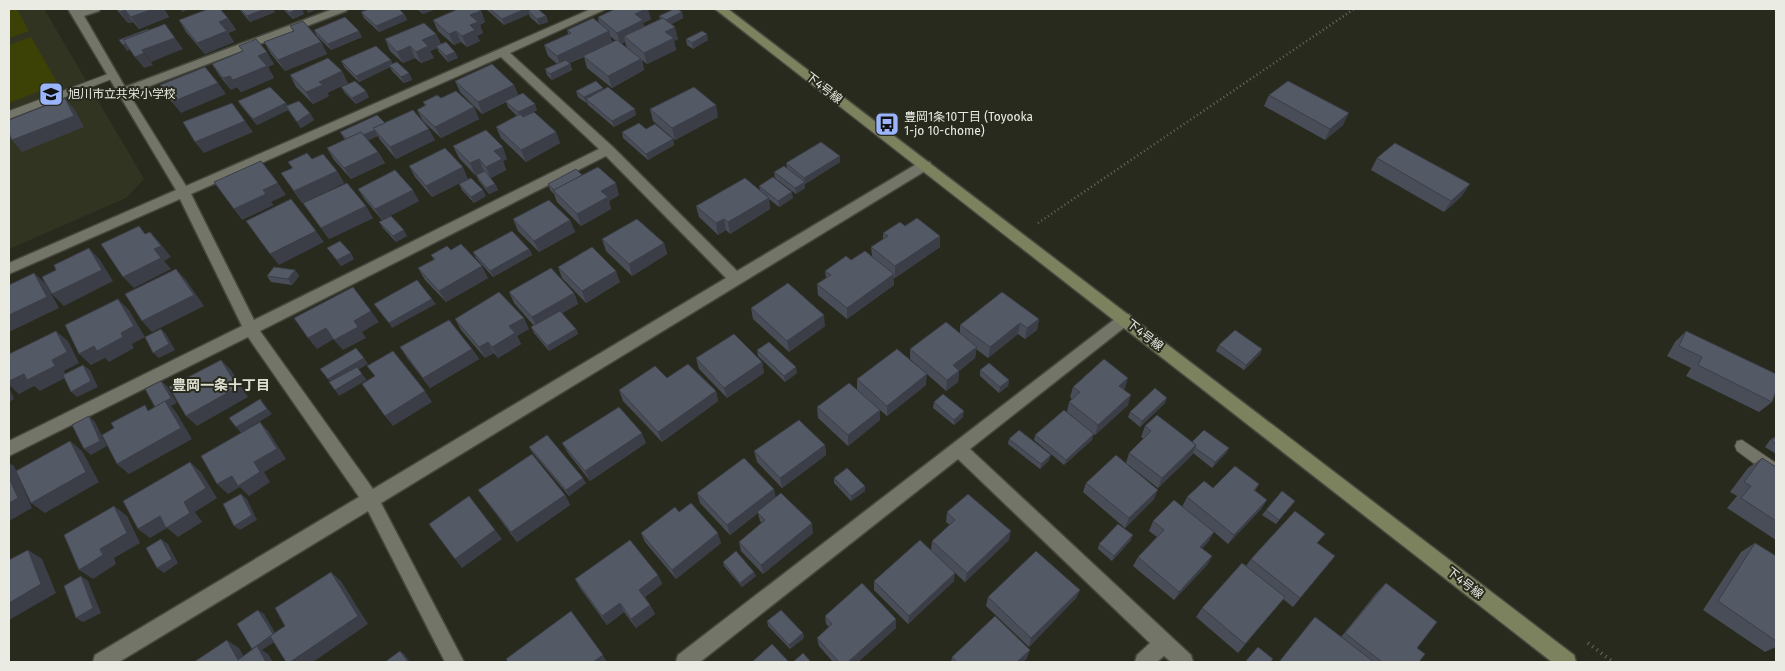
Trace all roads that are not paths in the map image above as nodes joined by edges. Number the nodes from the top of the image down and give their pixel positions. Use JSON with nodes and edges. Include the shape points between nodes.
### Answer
{"nodes":[{"id":1,"x":95,"y":9,"type":"edge"},
{"id":2,"x":342,"y":9,"type":"edge"},
{"id":3,"x":600,"y":9,"type":"edge"},
{"id":4,"x":721,"y":9,"type":"edge"},
{"id":5,"x":76,"y":12,"type":"edge"},
{"id":6,"x":502,"y":52,"type":"junction"},
{"id":7,"x":113,"y":75,"type":"junction"},
{"id":8,"x":122,"y":92,"type":"junction"},
{"id":9,"x":9,"y":115,"type":"edge"},
{"id":10,"x":608,"y":150,"type":"junction"},
{"id":11,"x":925,"y":165,"type":"junction"},
{"id":12,"x":184,"y":193,"type":"junction"},
{"id":13,"x":9,"y":269,"type":"edge"},
{"id":14,"x":737,"y":280,"type":"junction"},
{"id":15,"x":1125,"y":319,"type":"junction"},
{"id":16,"x":250,"y":328,"type":"junction"},
{"id":17,"x":1742,"y":446,"type":"dead end"},
{"id":18,"x":9,"y":449,"type":"edge"},
{"id":19,"x":959,"y":449,"type":"junction"},
{"id":20,"x":1776,"y":471,"type":"edge"},
{"id":21,"x":372,"y":500,"type":"junction"},
{"id":22,"x":1163,"y":643,"type":"junction"},
{"id":23,"x":102,"y":662,"type":"edge"},
{"id":24,"x":455,"y":662,"type":"edge"},
{"id":25,"x":685,"y":662,"type":"edge"},
{"id":26,"x":1144,"y":662,"type":"edge"},
{"id":27,"x":1184,"y":662,"type":"edge"},
{"id":28,"x":1567,"y":662,"type":"edge"}],
"edges":[{"from":1,"to":5,"type":"street"},
{"from":2,"to":8,"type":"street"},
{"from":3,"to":6,"type":"street"},
{"from":4,"to":11,"type":"street","name":"下4号線"},
{"from":5,"to":7,"type":"street"},
{"from":6,"to":10,"type":"street"},
{"from":6,"to":12,"type":"street"},
{"from":7,"to":8,"type":"street"},
{"from":7,"to":9,"type":"lane"},
{"from":8,"to":12,"type":"street"},
{"from":10,"to":14,"type":"street"},
{"from":10,"to":16,"type":"street"},
{"from":11,"to":14,"type":"street"},
{"from":11,"to":15,"type":"street","name":"下4号線"},
{"from":12,"to":13,"type":"street"},
{"from":12,"to":16,"type":"street"},
{"from":14,"to":21,"type":"street"},
{"from":15,"to":19,"type":"street"},
{"from":15,"to":28,"type":"street","name":"下4号線"},
{"from":16,"to":18,"type":"street"},
{"from":16,"to":21,"type":"street"},
{"from":17,"to":20,"type":"lane"},
{"from":19,"to":22,"type":"street"},
{"from":19,"to":25,"type":"street"},
{"from":21,"to":23,"type":"street"},
{"from":21,"to":24,"type":"street"},
{"from":22,"to":26,"type":"street"},
{"from":22,"to":27,"type":"street"}]}
